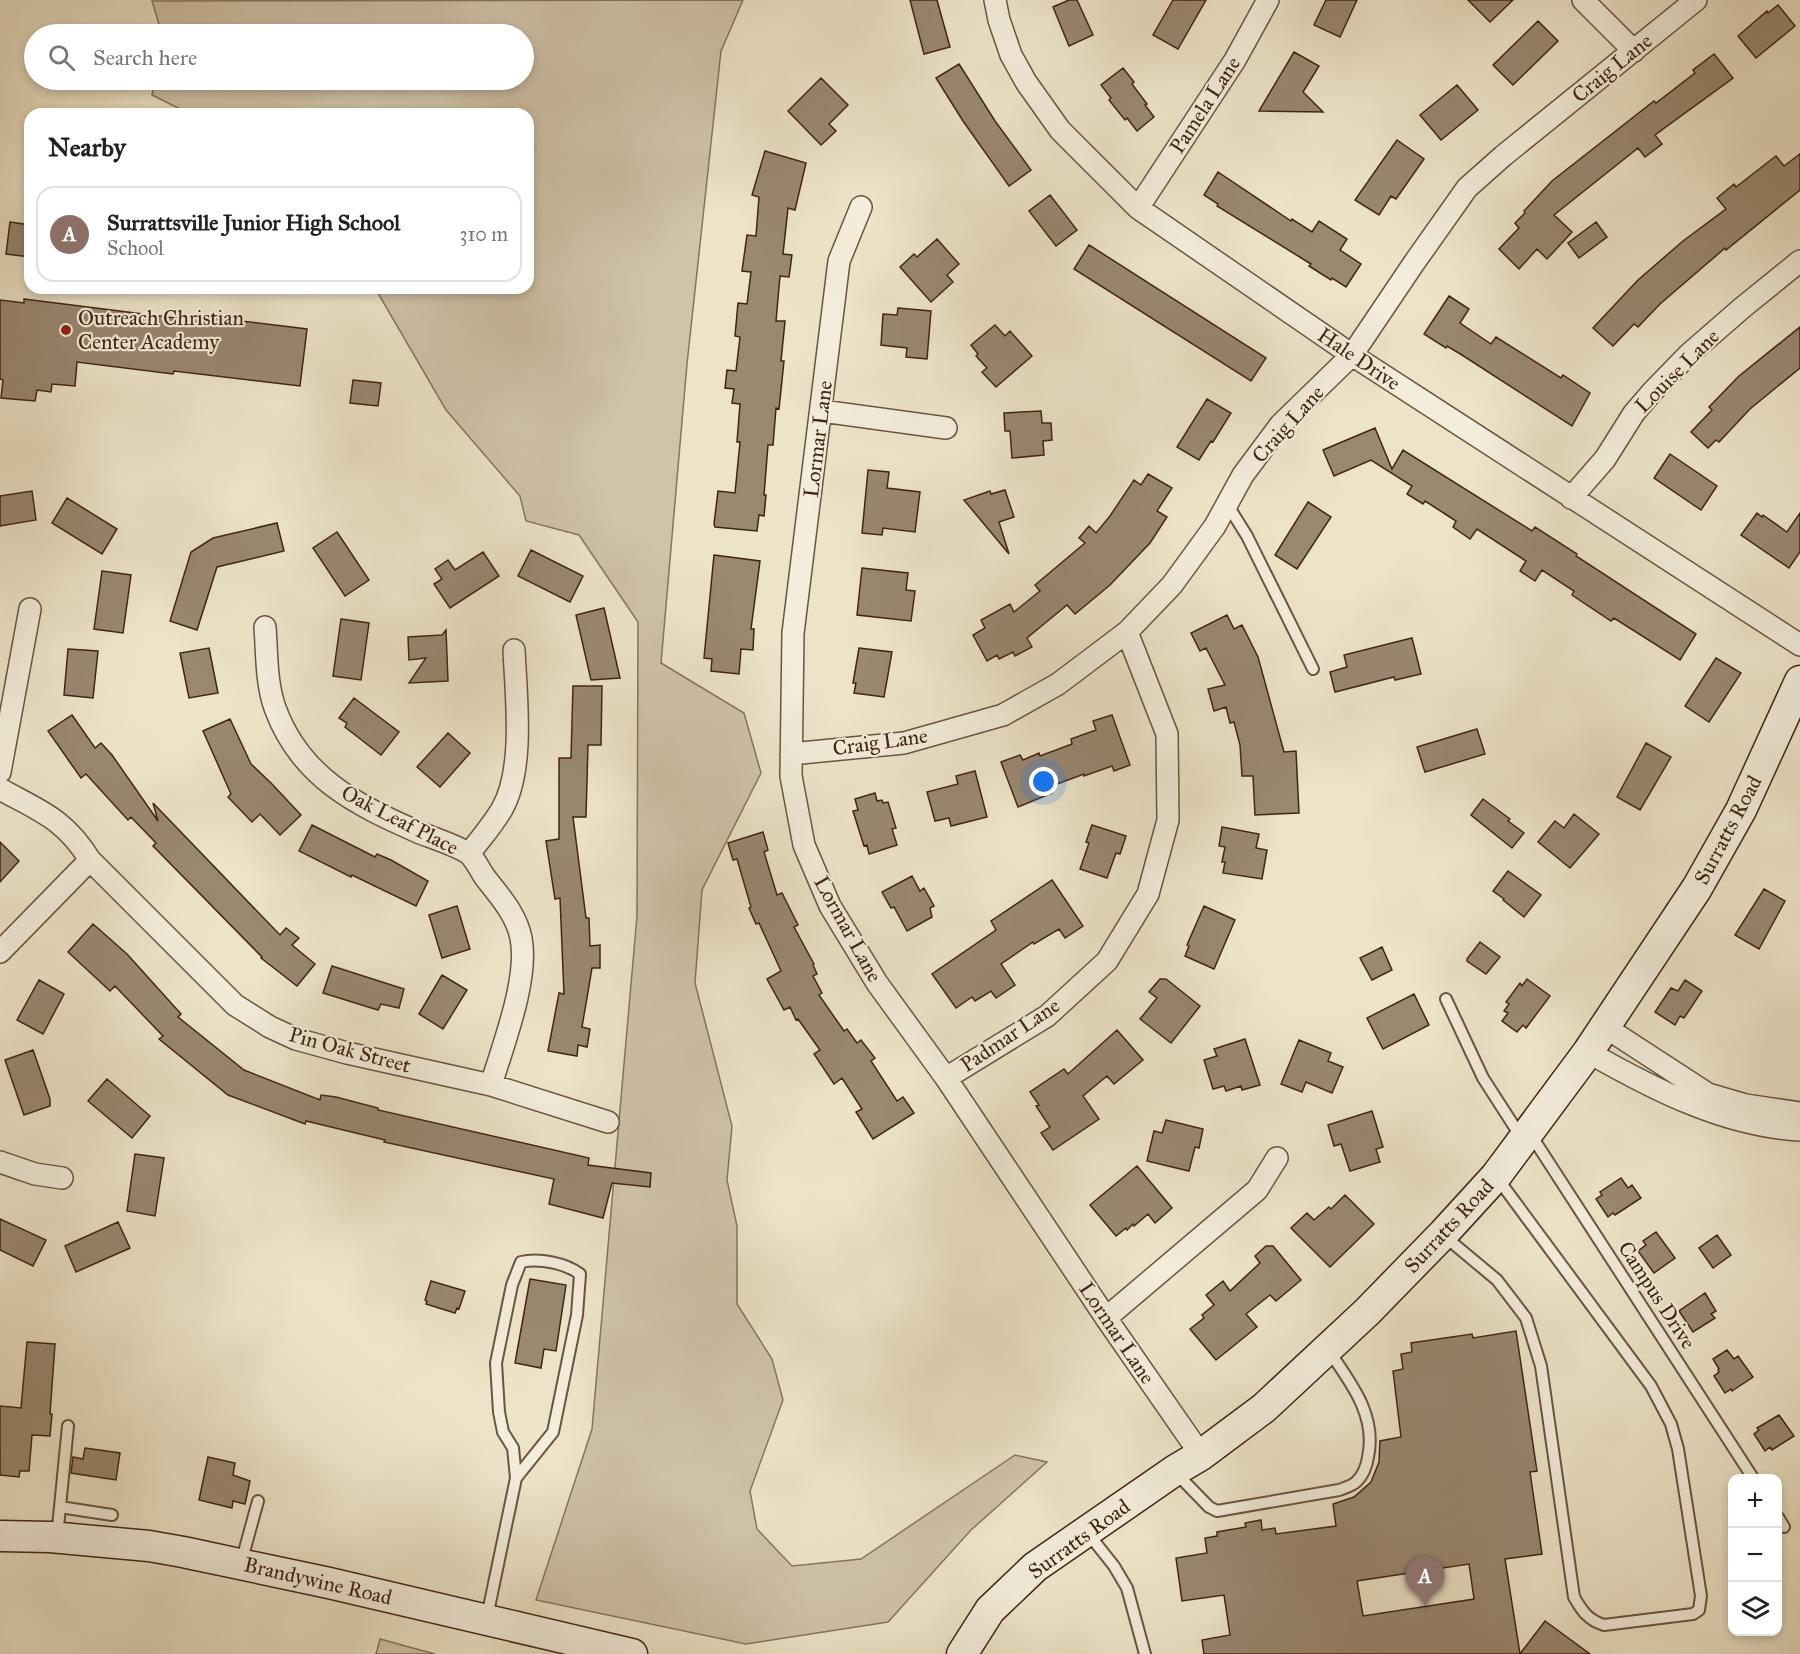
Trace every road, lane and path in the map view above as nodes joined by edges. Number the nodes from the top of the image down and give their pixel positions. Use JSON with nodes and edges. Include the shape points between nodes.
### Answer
{"nodes":[{"id":1,"x":995,"y":0,"type":"edge"},
{"id":2,"x":1268,"y":0,"type":"edge"},
{"id":3,"x":1583,"y":0,"type":"edge"},
{"id":4,"x":1696,"y":0,"type":"edge"},
{"id":5,"x":1634,"y":51,"type":"junction"},
{"id":6,"x":861,"y":207,"type":"dead end"},
{"id":7,"x":1138,"y":208,"type":"junction"},
{"id":8,"x":1800,"y":261,"type":"edge"},
{"id":9,"x":1352,"y":355,"type":"junction"},
{"id":10,"x":822,"y":411,"type":"junction"},
{"id":11,"x":946,"y":428,"type":"dead end"},
{"id":12,"x":1571,"y":498,"type":"junction"},
{"id":13,"x":1227,"y":504,"type":"junction"},
{"id":14,"x":30,"y":609,"type":"dead end"},
{"id":15,"x":265,"y":627,"type":"dead end"},
{"id":16,"x":1127,"y":632,"type":"junction"},
{"id":17,"x":1800,"y":645,"type":"edge"},
{"id":18,"x":514,"y":650,"type":"dead end"},
{"id":19,"x":1313,"y":669,"type":"dead end"},
{"id":20,"x":1800,"y":681,"type":"edge"},
{"id":21,"x":790,"y":754,"type":"junction"},
{"id":22,"x":0,"y":772,"type":"edge"},
{"id":23,"x":0,"y":789,"type":"edge"},
{"id":24,"x":469,"y":854,"type":"junction"},
{"id":25,"x":90,"y":860,"type":"junction"},
{"id":26,"x":0,"y":952,"type":"edge"},
{"id":27,"x":1446,"y":999,"type":"dead end"},
{"id":28,"x":1605,"y":1027,"type":"junction"},
{"id":29,"x":1588,"y":1052,"type":"junction"},
{"id":30,"x":946,"y":1078,"type":"junction"},
{"id":31,"x":491,"y":1085,"type":"junction"},
{"id":32,"x":1800,"y":1113,"type":"edge"},
{"id":33,"x":608,"y":1122,"type":"dead end"},
{"id":34,"x":1800,"y":1130,"type":"edge"},
{"id":35,"x":1526,"y":1136,"type":"junction"},
{"id":36,"x":1277,"y":1158,"type":"dead end"},
{"id":37,"x":0,"y":1162,"type":"edge"},
{"id":38,"x":1496,"y":1176,"type":"junction"},
{"id":39,"x":62,"y":1178,"type":"dead end"},
{"id":40,"x":1443,"y":1234,"type":"junction"},
{"id":41,"x":1106,"y":1318,"type":"junction"},
{"id":42,"x":1327,"y":1349,"type":"junction"},
{"id":43,"x":68,"y":1426,"type":"dead end"},
{"id":44,"x":1201,"y":1455,"type":"junction"},
{"id":45,"x":1174,"y":1471,"type":"junction"},
{"id":46,"x":1750,"y":1474,"type":"edge"},
{"id":47,"x":516,"y":1478,"type":"junction"},
{"id":48,"x":258,"y":1501,"type":"dead end"},
{"id":49,"x":60,"y":1507,"type":"junction"},
{"id":50,"x":112,"y":1515,"type":"dead end"},
{"id":51,"x":1086,"y":1531,"type":"junction"},
{"id":52,"x":0,"y":1536,"type":"edge"},
{"id":53,"x":57,"y":1537,"type":"junction"},
{"id":54,"x":241,"y":1563,"type":"junction"},
{"id":55,"x":487,"y":1620,"type":"junction"},
{"id":56,"x":632,"y":1654,"type":"edge"},
{"id":57,"x":962,"y":1654,"type":"edge"},
{"id":58,"x":1145,"y":1654,"type":"edge"}],
"edges":[{"from":1,"to":7,"type":"street","name":"Hale Drive","via":[[1011,55],[1026,82],[1060,130]]},
{"from":2,"to":7,"type":"street","name":"Pamela Lane","via":[[1235,60]]},
{"from":3,"to":5,"type":"street"},
{"from":4,"to":5,"type":"street","name":"Craig Lane"},
{"from":5,"to":9,"type":"street","name":"Craig Lane","via":[[1467,188]]},
{"from":6,"to":10,"type":"street","name":"Lormar Lane","via":[[839,261]]},
{"from":7,"to":9,"type":"street","name":"Hale Drive"},
{"from":8,"to":12,"type":"street","name":"Louise Lane","via":[[1688,355],[1634,413],[1605,459]]},
{"from":9,"to":12,"type":"street","name":"Hale Drive"},
{"from":9,"to":13,"type":"street","name":"Craig Lane","via":[[1281,424]]},
{"from":10,"to":11,"type":"street"},
{"from":10,"to":21,"type":"street","name":"Lormar Lane","via":[[793,633]]},
{"from":12,"to":17,"type":"street","name":"Hale Drive"},
{"from":13,"to":16,"type":"street","name":"Craig Lane","via":[[1172,585]]},
{"from":13,"to":19,"type":"lane"},
{"from":14,"to":22,"type":"street"},
{"from":15,"to":24,"type":"street","name":"Oak Leaf Place","via":[[274,707],[292,744],[318,776],[397,823]]},
{"from":16,"to":21,"type":"street","name":"Craig Lane","via":[[1058,684],[1003,715],[904,742]]},
{"from":16,"to":30,"type":"street","name":"Padmar Lane","via":[[1167,735],[1168,820],[1148,894],[1099,969],[1047,1016]]},
{"from":18,"to":24,"type":"street","via":[[516,759],[509,792],[502,809]]},
{"from":20,"to":28,"type":"main road","name":"Surratts Road","via":[[1753,785],[1708,868]]},
{"from":21,"to":30,"type":"street","name":"Lormar Lane","via":[[804,845],[830,906],[877,983]]},
{"from":23,"to":25,"type":"street","name":"Pin Oak Street","via":[[64,826]]},
{"from":24,"to":31,"type":"street","name":"Oak Leaf Place","via":[[507,906],[521,939],[519,982]]},
{"from":25,"to":26,"type":"street"},
{"from":25,"to":31,"type":"street","name":"Pin Oak Street","via":[[227,998],[252,1017],[296,1039]]},
{"from":27,"to":35,"type":"lane","name":"Campus Drive","via":[[1483,1078]]},
{"from":28,"to":29,"type":"main road","name":"Surratts Road"},
{"from":28,"to":32,"type":"street","via":[[1708,1094],[1746,1105]]},
{"from":29,"to":34,"type":"street","via":[[1637,1080],[1699,1107],[1756,1124]]},
{"from":29,"to":35,"type":"main road","name":"Surratts Road"},
{"from":30,"to":41,"type":"street","name":"Lormar Lane"},
{"from":31,"to":33,"type":"street","name":"Pin Oak Street"},
{"from":35,"to":38,"type":"main road","name":"Surratts Road"},
{"from":35,"to":46,"type":"lane","name":"Campus Drive"},
{"from":36,"to":41,"type":"street","via":[[1257,1190]]},
{"from":37,"to":39,"type":"street"},
{"from":38,"to":40,"type":"main road","name":"Surratts Road"},
{"from":38,"to":40,"type":"lane","via":[[1651,1386],[1671,1424],[1700,1586],[1699,1610],[1693,1614],[1604,1625],[1591,1621],[1581,1609],[1574,1597],[1541,1366],[1526,1318],[1497,1280]]},
{"from":40,"to":42,"type":"main road","name":"Surratts Road"},
{"from":41,"to":44,"type":"street","name":"Lormar Lane"},
{"from":42,"to":44,"type":"main road","name":"Surratts Road","via":[[1264,1408]]},
{"from":42,"to":45,"type":"lane","via":[[1366,1411],[1371,1444],[1366,1467],[1356,1482],[1340,1490],[1217,1511]]},
{"from":43,"to":49,"type":"lane"},
{"from":44,"to":45,"type":"main road","name":"Surratts Road"},
{"from":45,"to":51,"type":"main road","name":"Surratts Road"},
{"from":47,"to":47,"type":"lane","via":[[553,1432],[577,1315],[580,1274],[570,1267],[532,1259],[521,1262],[512,1285],[496,1363],[499,1412],[503,1432],[513,1448]]},
{"from":47,"to":55,"type":"lane"},
{"from":48,"to":54,"type":"lane"},
{"from":49,"to":50,"type":"lane"},
{"from":49,"to":53,"type":"lane"},
{"from":51,"to":57,"type":"main road","name":"Surratts Road","via":[[1035,1567],[990,1610]]},
{"from":51,"to":58,"type":"lane","via":[[1126,1588]]},
{"from":52,"to":53,"type":"main road","name":"Brandywine Road"},
{"from":53,"to":54,"type":"main road","name":"Brandywine Road","via":[[149,1546]]},
{"from":54,"to":55,"type":"main road","name":"Brandywine Road"},
{"from":55,"to":56,"type":"main road","name":"Brandywine Road"}]}
